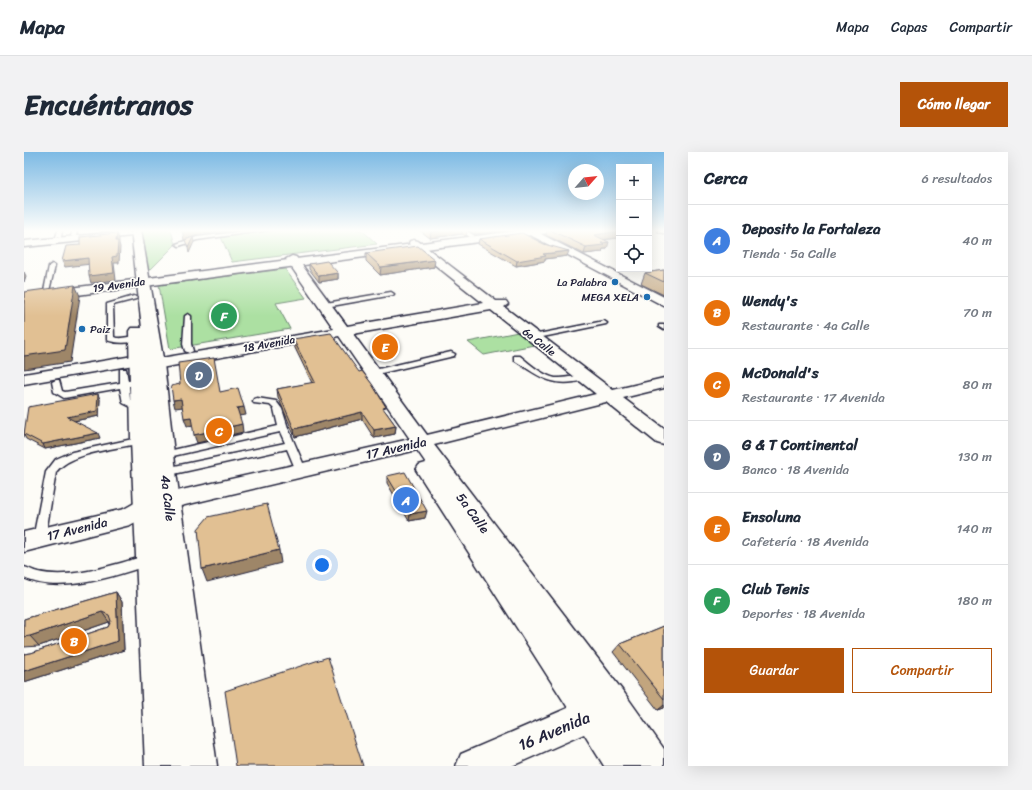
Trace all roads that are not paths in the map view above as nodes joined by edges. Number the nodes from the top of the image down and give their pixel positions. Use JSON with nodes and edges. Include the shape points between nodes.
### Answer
{"nodes":[{"id":1,"x":134,"y":259,"type":"edge"},
{"id":2,"x":308,"y":259,"type":"edge"},
{"id":3,"x":437,"y":259,"type":"edge"},
{"id":4,"x":585,"y":259,"type":"edge"},
{"id":5,"x":590,"y":259,"type":"edge"},
{"id":6,"x":289,"y":261,"type":"junction"},
{"id":7,"x":52,"y":266,"type":"dead end"},
{"id":8,"x":636,"y":280,"type":"junction"},
{"id":9,"x":137,"y":284,"type":"junction"},
{"id":10,"x":45,"y":293,"type":"junction"},
{"id":11,"x":24,"y":294,"type":"edge"},
{"id":12,"x":391,"y":294,"type":"dead end"},
{"id":13,"x":664,"y":296,"type":"edge"},
{"id":14,"x":24,"y":298,"type":"edge"},
{"id":15,"x":664,"y":302,"type":"edge"},
{"id":16,"x":494,"y":303,"type":"junction"},
{"id":17,"x":326,"y":304,"type":"junction"},
{"id":18,"x":188,"y":316,"type":"dead end"},
{"id":19,"x":604,"y":323,"type":"dead end"},
{"id":20,"x":337,"y":329,"type":"junction"},
{"id":21,"x":538,"y":336,"type":"junction"},
{"id":22,"x":137,"y":338,"type":"junction"},
{"id":23,"x":189,"y":351,"type":"junction"},
{"id":24,"x":451,"y":354,"type":"dead end"},
{"id":25,"x":517,"y":358,"type":"dead end"},
{"id":26,"x":373,"y":373,"type":"junction"},
{"id":27,"x":139,"y":374,"type":"junction"},
{"id":28,"x":585,"y":378,"type":"junction"},
{"id":29,"x":24,"y":379,"type":"edge"},
{"id":30,"x":664,"y":383,"type":"edge"},
{"id":31,"x":24,"y":387,"type":"edge"},
{"id":32,"x":664,"y":395,"type":"edge"},
{"id":33,"x":620,"y":399,"type":"junction"},
{"id":34,"x":257,"y":401,"type":"dead end"},
{"id":35,"x":283,"y":428,"type":"junction"},
{"id":36,"x":664,"y":428,"type":"edge"},
{"id":37,"x":664,"y":439,"type":"edge"},
{"id":38,"x":142,"y":440,"type":"junction"},
{"id":39,"x":290,"y":445,"type":"junction"},
{"id":40,"x":419,"y":449,"type":"junction"},
{"id":41,"x":164,"y":464,"type":"junction"},
{"id":42,"x":301,"y":470,"type":"junction"},
{"id":43,"x":153,"y":512,"type":"junction"},
{"id":44,"x":32,"y":541,"type":"edge"},
{"id":45,"x":150,"y":559,"type":"junction"},
{"id":46,"x":24,"y":572,"type":"edge"},
{"id":47,"x":602,"y":710,"type":"junction"},
{"id":48,"x":164,"y":766,"type":"edge"},
{"id":49,"x":198,"y":766,"type":"edge"},
{"id":50,"x":473,"y":766,"type":"edge"},
{"id":51,"x":624,"y":766,"type":"edge"},
{"id":52,"x":656,"y":766,"type":"edge"}],
"edges":[{"from":1,"to":9,"type":"main road","name":"4a Calle"},
{"from":2,"to":6,"type":"main road","name":"19 Avenida"},
{"from":3,"to":16,"type":"street","name":"6a Calle"},
{"from":4,"to":8,"type":"street"},
{"from":5,"to":8,"type":"street"},
{"from":6,"to":9,"type":"main road","name":"19 Avenida"},
{"from":6,"to":17,"type":"street","name":"5a Calle"},
{"from":6,"to":20,"type":"street","name":"5a Calle"},
{"from":7,"to":10,"type":"lane"},
{"from":8,"to":13,"type":"street"},
{"from":8,"to":15,"type":"street"},
{"from":9,"to":10,"type":"main road","name":"19 Avenida"},
{"from":9,"to":22,"type":"main road","name":"4a Calle"},
{"from":9,"to":22,"type":"lane","via":[[110,304],[110,338],[117,341]]},
{"from":9,"to":27,"type":"main road","name":"4a Calle"},
{"from":10,"to":11,"type":"main road","name":"19 Avenida"},
{"from":10,"to":14,"type":"main road","name":"19 Avenida"},
{"from":12,"to":17,"type":"lane"},
{"from":16,"to":20,"type":"street","name":"18 Avenida"},
{"from":16,"to":21,"type":"street","name":"6a Calle"},
{"from":17,"to":20,"type":"street","name":"5a Calle"},
{"from":18,"to":23,"type":"lane"},
{"from":19,"to":21,"type":"lane"},
{"from":20,"to":23,"type":"street","name":"18 Avenida"},
{"from":20,"to":26,"type":"street","name":"5a Calle"},
{"from":20,"to":27,"type":"street","name":"18 Avenida"},
{"from":20,"to":40,"type":"street","name":"5a Calle"},
{"from":21,"to":28,"type":"street","name":"6a Calle"},
{"from":21,"to":33,"type":"street","name":"6a Calle"},
{"from":22,"to":27,"type":"main road","name":"4a Calle"},
{"from":23,"to":27,"type":"street","name":"18 Avenida"},
{"from":24,"to":26,"type":"lane"},
{"from":25,"to":28,"type":"lane","via":[[550,380],[562,382]]},
{"from":26,"to":40,"type":"street","name":"5a Calle"},
{"from":27,"to":29,"type":"street","name":"18 Avenida"},
{"from":27,"to":31,"type":"street","name":"18 Avenida"},
{"from":27,"to":38,"type":"main road","name":"4a Calle"},
{"from":27,"to":41,"type":"main road","name":"4a Calle"},
{"from":28,"to":33,"type":"street","name":"6a Calle"},
{"from":30,"to":33,"type":"street","name":"17 Avenida"},
{"from":32,"to":33,"type":"street","name":"17 Avenida"},
{"from":33,"to":36,"type":"street","name":"6a Calle"},
{"from":33,"to":37,"type":"street","name":"6a Calle"},
{"from":33,"to":40,"type":"street","name":"17 Avenida"},
{"from":34,"to":35,"type":"lane","via":[[273,403],[278,409]]},
{"from":35,"to":39,"type":"lane"},
{"from":35,"to":41,"type":"lane"},
{"from":38,"to":43,"type":"main road","name":"4a Calle"},
{"from":38,"to":44,"type":"lane","via":[[62,459],[51,472]]},
{"from":39,"to":41,"type":"lane"},
{"from":39,"to":42,"type":"lane"},
{"from":40,"to":42,"type":"street","name":"17 Avenida"},
{"from":40,"to":43,"type":"street","name":"17 Avenida"},
{"from":40,"to":47,"type":"street","name":"5a Calle"},
{"from":41,"to":43,"type":"main road","name":"4a Calle"},
{"from":42,"to":43,"type":"street","name":"17 Avenida"},
{"from":43,"to":44,"type":"street","name":"17 Avenida"},
{"from":43,"to":45,"type":"main road","name":"4a Calle"},
{"from":43,"to":49,"type":"main road","name":"4a Calle"},
{"from":45,"to":46,"type":"lane","via":[[88,576],[66,579],[43,578]]},
{"from":45,"to":48,"type":"main road","name":"4a Calle"},
{"from":47,"to":50,"type":"street","name":"16 Avenida"},
{"from":47,"to":51,"type":"street","name":"5a Calle"},
{"from":47,"to":52,"type":"street","name":"5a Calle"}]}
